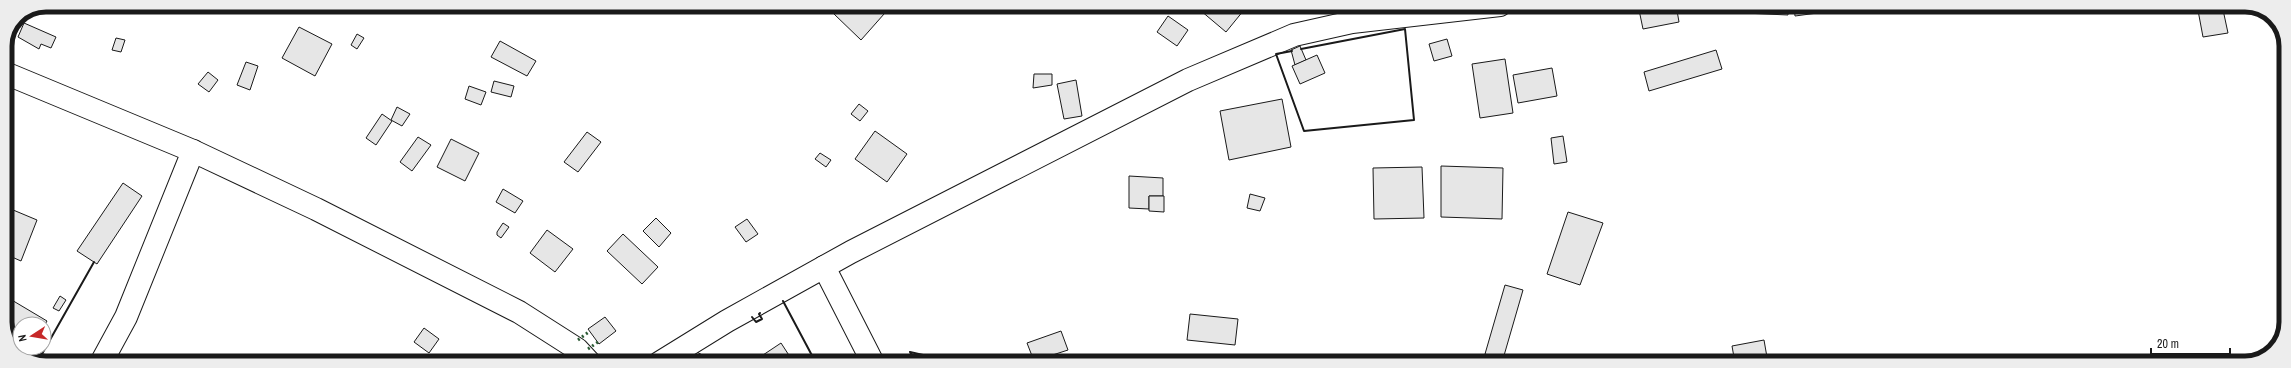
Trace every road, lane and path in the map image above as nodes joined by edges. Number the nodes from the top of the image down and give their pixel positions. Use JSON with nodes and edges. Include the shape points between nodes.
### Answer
{"nodes":[{"id":1,"x":1418,"y":12,"type":"edge"},
{"id":2,"x":12,"y":76,"type":"edge"},
{"id":3,"x":193,"y":151,"type":"junction"},
{"id":4,"x":824,"y":267,"type":"junction"},
{"id":5,"x":105,"y":356,"type":"edge"},
{"id":6,"x":584,"y":356,"type":"edge"},
{"id":7,"x":670,"y":356,"type":"edge"},
{"id":8,"x":869,"y":356,"type":"edge"}],
"edges":[{"from":1,"to":4,"type":"street","via":[[1352,22],[1294,35],[1188,80]]},
{"from":2,"to":3,"type":"street"},
{"from":3,"to":5,"type":"street","via":[[126,317]]},
{"from":3,"to":6,"type":"street","via":[[316,209],[519,312],[577,349]]},
{"from":4,"to":7,"type":"street"},
{"from":4,"to":8,"type":"street"}]}
